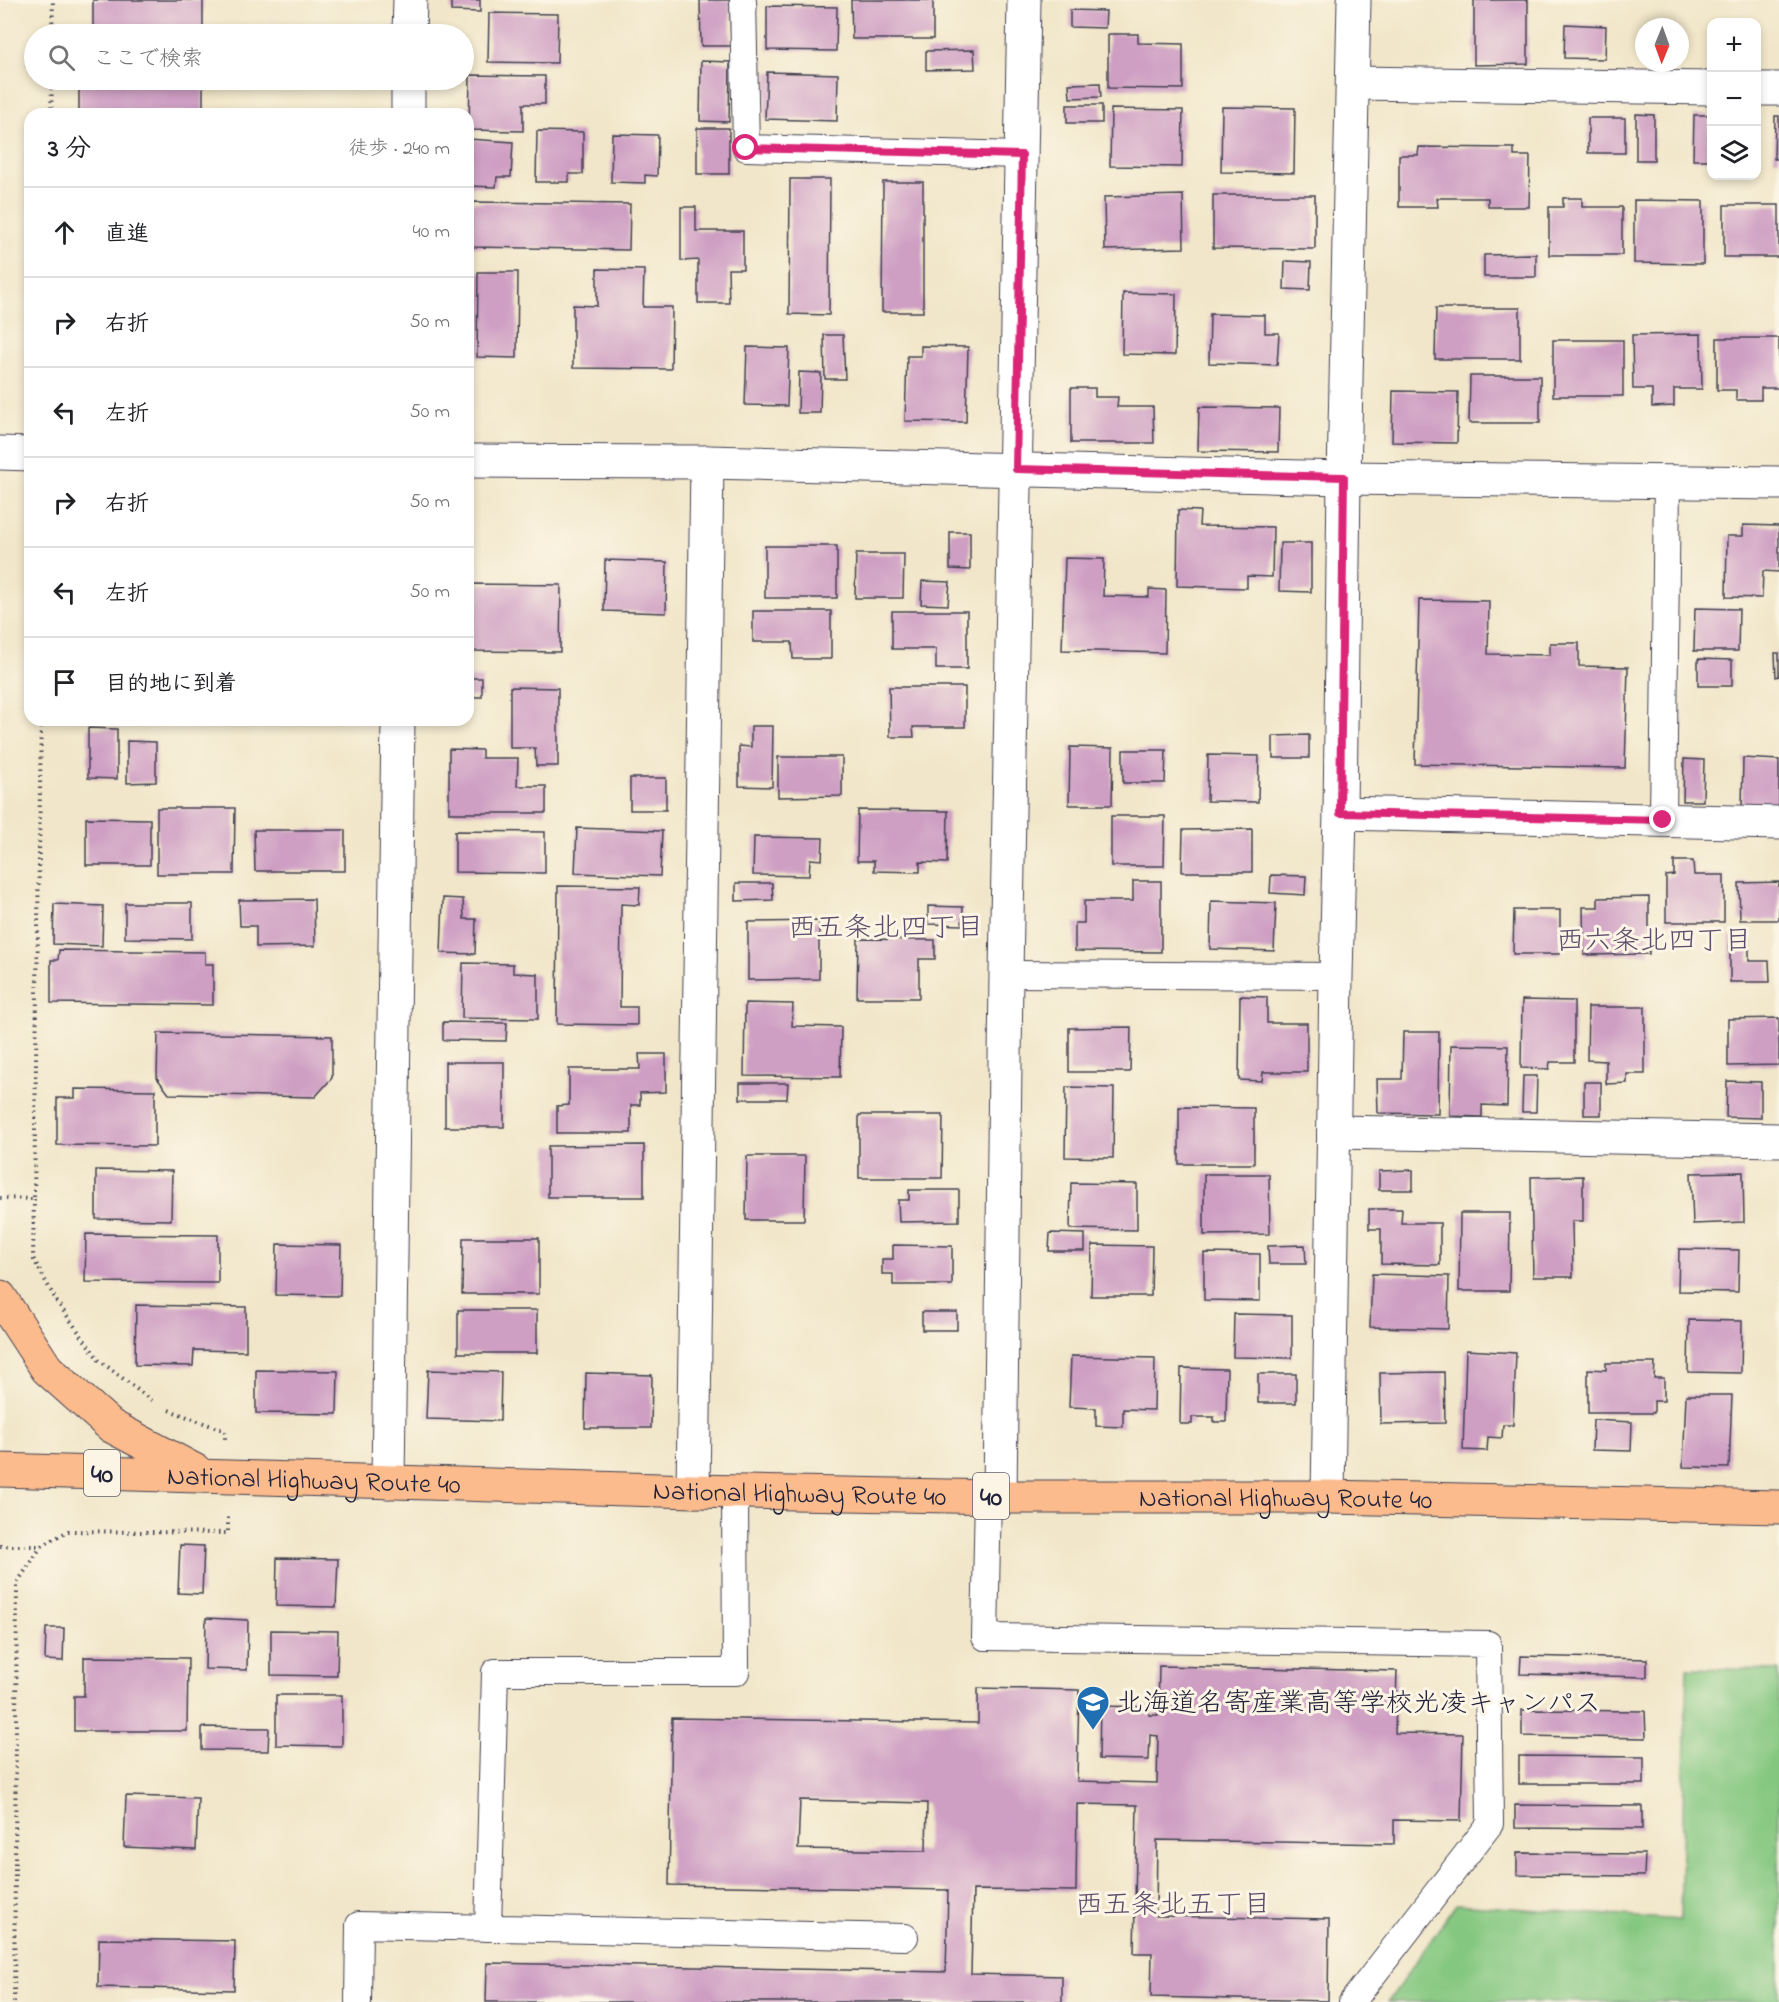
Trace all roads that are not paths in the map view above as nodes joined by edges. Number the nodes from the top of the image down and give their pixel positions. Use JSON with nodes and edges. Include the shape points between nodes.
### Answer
{"nodes":[{"id":1,"x":410,"y":0,"type":"edge"},
{"id":2,"x":743,"y":0,"type":"edge"},
{"id":3,"x":1024,"y":0,"type":"edge"},
{"id":4,"x":1354,"y":0,"type":"edge"},
{"id":5,"x":409,"y":24,"type":"edge"},
{"id":6,"x":1353,"y":83,"type":"junction"},
{"id":7,"x":1707,"y":88,"type":"edge"},
{"id":8,"x":1761,"y":89,"type":"edge"},
{"id":9,"x":1779,"y":89,"type":"edge"},
{"id":10,"x":408,"y":90,"type":"edge"},
{"id":11,"x":408,"y":108,"type":"edge"},
{"id":12,"x":1022,"y":155,"type":"junction"},
{"id":13,"x":0,"y":453,"type":"edge"},
{"id":14,"x":24,"y":454,"type":"edge"},
{"id":15,"x":474,"y":461,"type":"edge"},
{"id":16,"x":707,"y":462,"type":"junction"},
{"id":17,"x":1016,"y":469,"type":"junction"},
{"id":18,"x":1344,"y":477,"type":"junction"},
{"id":19,"x":1667,"y":482,"type":"junction"},
{"id":20,"x":1779,"y":483,"type":"edge"},
{"id":21,"x":398,"y":726,"type":"edge"},
{"id":22,"x":1340,"y":813,"type":"junction"},
{"id":23,"x":1663,"y":820,"type":"junction"},
{"id":24,"x":1779,"y":823,"type":"edge"},
{"id":25,"x":1006,"y":974,"type":"junction"},
{"id":26,"x":1335,"y":976,"type":"junction"},
{"id":27,"x":1334,"y":1132,"type":"junction"},
{"id":28,"x":1779,"y":1140,"type":"edge"},
{"id":29,"x":0,"y":1297,"type":"edge"},
{"id":30,"x":0,"y":1470,"type":"edge"},
{"id":31,"x":203,"y":1475,"type":"junction"},
{"id":32,"x":388,"y":1482,"type":"junction"},
{"id":33,"x":693,"y":1491,"type":"junction"},
{"id":34,"x":735,"y":1491,"type":"junction"},
{"id":35,"x":994,"y":1496,"type":"junction"},
{"id":36,"x":1328,"y":1497,"type":"junction"},
{"id":37,"x":1779,"y":1507,"type":"edge"},
{"id":38,"x":488,"y":1928,"type":"junction"},
{"id":39,"x":905,"y":1936,"type":"dead end"},
{"id":40,"x":358,"y":2002,"type":"edge"},
{"id":41,"x":1352,"y":2002,"type":"edge"}],
"edges":[{"from":1,"to":5,"type":"street"},
{"from":2,"to":12,"type":"lane","via":[[746,148]]},
{"from":3,"to":12,"type":"street"},
{"from":4,"to":6,"type":"street"},
{"from":6,"to":7,"type":"street"},
{"from":6,"to":18,"type":"street"},
{"from":8,"to":9,"type":"street"},
{"from":10,"to":11,"type":"street"},
{"from":12,"to":17,"type":"street"},
{"from":13,"to":14,"type":"street"},
{"from":15,"to":16,"type":"street"},
{"from":16,"to":17,"type":"street"},
{"from":16,"to":33,"type":"street"},
{"from":17,"to":18,"type":"street"},
{"from":17,"to":25,"type":"street"},
{"from":18,"to":19,"type":"street"},
{"from":18,"to":22,"type":"street"},
{"from":19,"to":20,"type":"street"},
{"from":19,"to":23,"type":"lane"},
{"from":21,"to":32,"type":"street"},
{"from":22,"to":23,"type":"street"},
{"from":22,"to":26,"type":"street"},
{"from":23,"to":24,"type":"street"},
{"from":25,"to":26,"type":"lane"},
{"from":25,"to":35,"type":"street"},
{"from":26,"to":27,"type":"street"},
{"from":27,"to":28,"type":"street"},
{"from":27,"to":36,"type":"street"},
{"from":29,"to":31,"type":"highway","via":[[47,1369],[111,1426]]},
{"from":30,"to":31,"type":"highway","name":"National Highway Route 40","number":"40"},
{"from":31,"to":32,"type":"highway","name":"National Highway Route 40","number":"40"},
{"from":32,"to":33,"type":"highway","name":"National Highway Route 40","number":"40"},
{"from":33,"to":34,"type":"highway","name":"National Highway Route 40","number":"40"},
{"from":34,"to":35,"type":"highway","name":"National Highway Route 40","number":"40"},
{"from":34,"to":38,"type":"lane","via":[[736,1672],[495,1672]]},
{"from":35,"to":36,"type":"highway","name":"National Highway Route 40","number":"40"},
{"from":35,"to":41,"type":"lane","via":[[985,1637],[1488,1644],[1490,1824]]},
{"from":36,"to":37,"type":"highway","name":"National Highway Route 40","number":"40"},
{"from":38,"to":39,"type":"lane"},
{"from":38,"to":40,"type":"lane","via":[[359,1925]]}]}
